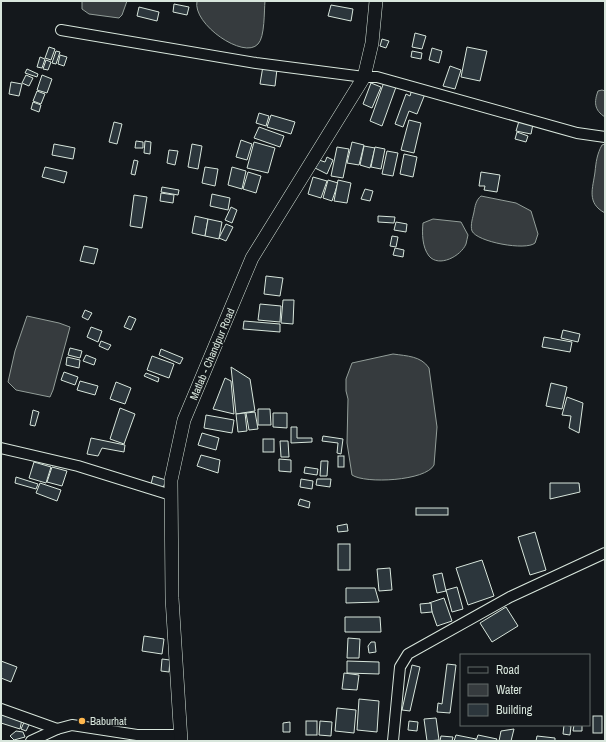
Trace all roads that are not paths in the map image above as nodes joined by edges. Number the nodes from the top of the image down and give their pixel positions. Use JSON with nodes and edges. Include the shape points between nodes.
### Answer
{"nodes":[{"id":1,"x":376,"y":1,"type":"edge"},
{"id":2,"x":61,"y":30,"type":"dead end"},
{"id":3,"x":364,"y":77,"type":"junction"},
{"id":4,"x":605,"y":137,"type":"edge"},
{"id":5,"x":1,"y":448,"type":"edge"},
{"id":6,"x":171,"y":495,"type":"junction"},
{"id":7,"x":605,"y":553,"type":"edge"},
{"id":8,"x":1,"y":709,"type":"edge"},
{"id":9,"x":56,"y":729,"type":"junction"},
{"id":10,"x":181,"y":738,"type":"edge"},
{"id":11,"x":31,"y":741,"type":"edge"},
{"id":12,"x":393,"y":741,"type":"edge"}],
"edges":[{"from":1,"to":3,"type":"main road","name":"Matlab - Chandpur Road","via":[[372,43]]},
{"from":2,"to":3,"type":"street"},
{"from":3,"to":4,"type":"street","via":[[377,77],[577,133]]},
{"from":3,"to":6,"type":"main road","name":"Matlab - Chandpur Road","via":[[252,258],[184,420],[171,480]]},
{"from":5,"to":6,"type":"street","via":[[78,466]]},
{"from":6,"to":10,"type":"main road","name":"Matlab - Chandpur Road","via":[[172,598]]},
{"from":7,"to":12,"type":"street","via":[[510,597],[408,654],[400,667]]},
{"from":8,"to":9,"type":"street"},
{"from":9,"to":10,"type":"street","via":[[72,725]]},
{"from":9,"to":11,"type":"street"}]}
